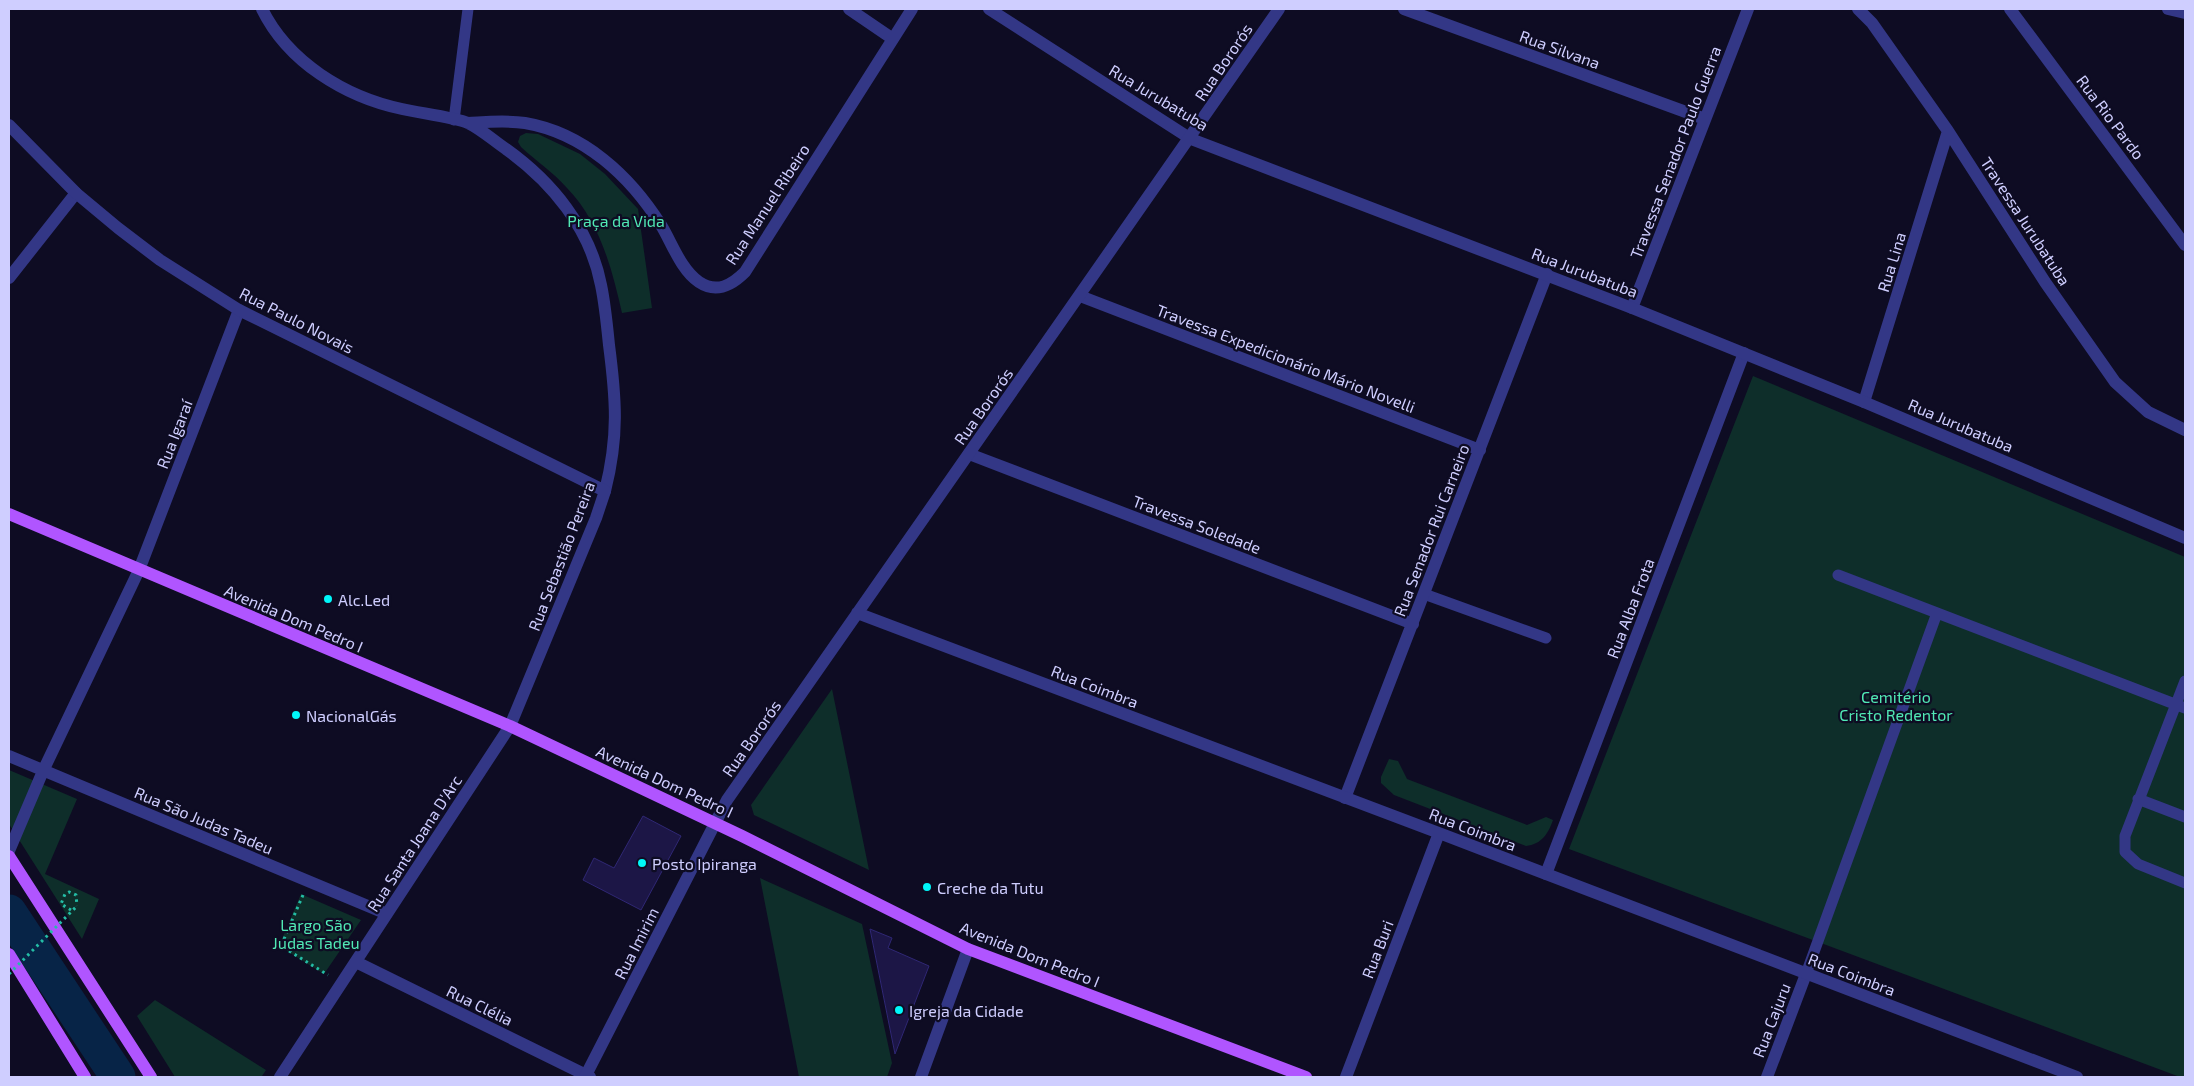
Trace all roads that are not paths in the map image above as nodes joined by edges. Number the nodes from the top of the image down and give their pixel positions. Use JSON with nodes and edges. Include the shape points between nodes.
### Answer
{"nodes":[{"id":1,"x":262,"y":9,"type":"edge"},
{"id":2,"x":468,"y":9,"type":"edge"},
{"id":3,"x":849,"y":9,"type":"edge"},
{"id":4,"x":912,"y":9,"type":"edge"},
{"id":5,"x":989,"y":9,"type":"edge"},
{"id":6,"x":1279,"y":9,"type":"edge"},
{"id":7,"x":1404,"y":9,"type":"edge"},
{"id":8,"x":1748,"y":9,"type":"edge"},
{"id":9,"x":1858,"y":9,"type":"edge"},
{"id":10,"x":2010,"y":9,"type":"edge"},
{"id":11,"x":2168,"y":9,"type":"edge"},
{"id":12,"x":2185,"y":13,"type":"edge"},
{"id":13,"x":893,"y":39,"type":"junction"},
{"id":14,"x":454,"y":120,"type":"junction"},
{"id":15,"x":1705,"y":120,"type":"junction"},
{"id":16,"x":468,"y":123,"type":"junction"},
{"id":17,"x":9,"y":125,"type":"edge"},
{"id":18,"x":1948,"y":131,"type":"junction"},
{"id":19,"x":1191,"y":139,"type":"junction"},
{"id":20,"x":76,"y":193,"type":"junction"},
{"id":21,"x":2185,"y":246,"type":"edge"},
{"id":22,"x":1547,"y":274,"type":"junction"},
{"id":23,"x":9,"y":278,"type":"edge"},
{"id":24,"x":1080,"y":296,"type":"junction"},
{"id":25,"x":1632,"y":308,"type":"junction"},
{"id":26,"x":239,"y":310,"type":"junction"},
{"id":27,"x":1744,"y":353,"type":"junction"},
{"id":28,"x":1864,"y":402,"type":"junction"},
{"id":29,"x":2185,"y":430,"type":"edge"},
{"id":30,"x":1480,"y":450,"type":"junction"},
{"id":31,"x":969,"y":454,"type":"junction"},
{"id":32,"x":605,"y":491,"type":"junction"},
{"id":33,"x":9,"y":514,"type":"edge"},
{"id":34,"x":2185,"y":538,"type":"edge"},
{"id":35,"x":139,"y":570,"type":"junction"},
{"id":36,"x":1838,"y":575,"type":"dead end"},
{"id":37,"x":1424,"y":594,"type":"junction"},
{"id":38,"x":857,"y":613,"type":"junction"},
{"id":39,"x":1937,"y":613,"type":"junction"},
{"id":40,"x":1412,"y":624,"type":"junction"},
{"id":41,"x":1546,"y":638,"type":"dead end"},
{"id":42,"x":2185,"y":681,"type":"edge"},
{"id":43,"x":2181,"y":706,"type":"edge"},
{"id":44,"x":510,"y":726,"type":"junction"},
{"id":45,"x":9,"y":756,"type":"edge"},
{"id":46,"x":43,"y":771,"type":"junction"},
{"id":47,"x":1345,"y":798,"type":"junction"},
{"id":48,"x":2138,"y":799,"type":"junction"},
{"id":49,"x":2185,"y":817,"type":"edge"},
{"id":50,"x":716,"y":823,"type":"junction"},
{"id":51,"x":1438,"y":832,"type":"junction"},
{"id":52,"x":9,"y":851,"type":"edge"},
{"id":53,"x":9,"y":856,"type":"edge"},
{"id":54,"x":1546,"y":874,"type":"junction"},
{"id":55,"x":2185,"y":882,"type":"edge"},
{"id":56,"x":387,"y":914,"type":"junction"},
{"id":57,"x":968,"y":949,"type":"junction"},
{"id":58,"x":9,"y":954,"type":"edge"},
{"id":59,"x":356,"y":962,"type":"junction"},
{"id":60,"x":1806,"y":974,"type":"junction"},
{"id":61,"x":85,"y":1077,"type":"edge"},
{"id":62,"x":150,"y":1077,"type":"edge"},
{"id":63,"x":280,"y":1077,"type":"edge"},
{"id":64,"x":587,"y":1077,"type":"edge"},
{"id":65,"x":921,"y":1077,"type":"edge"},
{"id":66,"x":1306,"y":1077,"type":"edge"},
{"id":67,"x":1346,"y":1077,"type":"edge"},
{"id":68,"x":1767,"y":1077,"type":"edge"},
{"id":69,"x":2077,"y":1077,"type":"edge"}],
"edges":[{"from":1,"to":14,"type":"street","name":"Rua Sebastião Pereira","via":[[285,43],[324,77],[350,92],[399,109]]},
{"from":2,"to":14,"type":"lane"},
{"from":3,"to":13,"type":"street"},
{"from":4,"to":13,"type":"street","name":"Rua Manuel Ribeiro"},
{"from":5,"to":19,"type":"street","name":"Rua Jurubatuba"},
{"from":6,"to":19,"type":"street","name":"Rua Bororós"},
{"from":7,"to":15,"type":"street","name":"Rua Silvana"},
{"from":8,"to":15,"type":"street","name":"Travessa Senador Paulo Guerra"},
{"from":9,"to":18,"type":"street","name":"Travessa Jurubatuba","via":[[1872,23]]},
{"from":10,"to":21,"type":"street","name":"Rua Rio Pardo"},
{"from":11,"to":12,"type":"street"},
{"from":13,"to":16,"type":"street","name":"Rua Manuel Ribeiro","via":[[745,272],[734,284],[721,288],[699,283],[690,274],[660,223],[635,191],[614,168],[584,145],[544,127],[524,123]]},
{"from":14,"to":16,"type":"street","name":"Rua Sebastião Pereira"},
{"from":15,"to":25,"type":"street","name":"Travessa Senador Paulo Guerra"},
{"from":16,"to":32,"type":"street","name":"Rua Sebastião Pereira","via":[[539,174],[560,197],[596,262],[602,285],[615,389],[614,456]]},
{"from":17,"to":20,"type":"street","name":"Rua Paulo Novais"},
{"from":18,"to":28,"type":"street","name":"Rua Lina"},
{"from":18,"to":29,"type":"street","name":"Travessa Jurubatuba","via":[[2045,282],[2115,382],[2148,412]]},
{"from":19,"to":22,"type":"street","name":"Rua Jurubatuba"},
{"from":19,"to":24,"type":"street","name":"Rua Bororós"},
{"from":20,"to":23,"type":"street"},
{"from":20,"to":26,"type":"street","name":"Rua Paulo Novais","via":[[160,260]]},
{"from":22,"to":25,"type":"street","name":"Rua Jurubatuba"},
{"from":22,"to":30,"type":"street","name":"Rua Senador Rui Carneiro"},
{"from":24,"to":30,"type":"street","name":"Travessa Expedicionário Mário Novelli"},
{"from":24,"to":31,"type":"street","name":"Rua Bororós"},
{"from":25,"to":27,"type":"street","name":"Rua Jurubatuba"},
{"from":26,"to":32,"type":"street","name":"Rua Paulo Novais"},
{"from":26,"to":35,"type":"street","name":"Rua Igaraí"},
{"from":27,"to":28,"type":"street","name":"Rua Jurubatuba"},
{"from":27,"to":54,"type":"street","name":"Rua Alba Frota"},
{"from":28,"to":34,"type":"street","name":"Rua Jurubatuba"},
{"from":30,"to":37,"type":"street","name":"Rua Senador Rui Carneiro"},
{"from":31,"to":38,"type":"street","name":"Rua Bororós"},
{"from":31,"to":40,"type":"street","name":"Travessa Soledade"},
{"from":32,"to":44,"type":"street","name":"Rua Sebastião Pereira"},
{"from":33,"to":35,"type":"main road","name":"Avenida Dom Pedro I"},
{"from":35,"to":44,"type":"main road","name":"Avenida Dom Pedro I"},
{"from":35,"to":46,"type":"street","name":"Rua Igaraí"},
{"from":36,"to":39,"type":"lane"},
{"from":37,"to":40,"type":"street","name":"Rua Senador Rui Carneiro"},
{"from":37,"to":41,"type":"lane"},
{"from":38,"to":47,"type":"street","name":"Rua Coimbra"},
{"from":38,"to":50,"type":"street","name":"Rua Bororós","via":[[727,800]]},
{"from":39,"to":43,"type":"lane"},
{"from":39,"to":60,"type":"lane"},
{"from":40,"to":47,"type":"street","name":"Rua Senador Rui Carneiro"},
{"from":42,"to":43,"type":"lane"},
{"from":43,"to":48,"type":"lane"},
{"from":44,"to":50,"type":"main road","name":"Avenida Dom Pedro I"},
{"from":44,"to":56,"type":"street","name":"Rua Santa Joana D'Arc"},
{"from":45,"to":46,"type":"street","name":"Rua São Judas Tadeu"},
{"from":46,"to":52,"type":"street","name":"Rua Igaraí"},
{"from":46,"to":56,"type":"street","name":"Rua São Judas Tadeu"},
{"from":47,"to":51,"type":"street","name":"Rua Coimbra"},
{"from":48,"to":49,"type":"lane"},
{"from":48,"to":55,"type":"lane","via":[[2125,836],[2125,852],[2138,864]]},
{"from":50,"to":57,"type":"main road","name":"Avenida Dom Pedro I"},
{"from":50,"to":64,"type":"street","name":"Rua Imirim"},
{"from":51,"to":54,"type":"street","name":"Rua Coimbra"},
{"from":51,"to":67,"type":"street","name":"Rua Buri"},
{"from":53,"to":62,"type":"main road"},
{"from":54,"to":60,"type":"street","name":"Rua Coimbra"},
{"from":56,"to":59,"type":"street","name":"Rua Santa Joana D'Arc"},
{"from":57,"to":65,"type":"street"},
{"from":57,"to":66,"type":"main road","name":"Avenida Dom Pedro I"},
{"from":58,"to":61,"type":"main road"},
{"from":59,"to":63,"type":"street","name":"Rua Santa Joana D'Arc"},
{"from":59,"to":64,"type":"street","name":"Rua Clélia"},
{"from":60,"to":68,"type":"street","name":"Rua Cajuru"},
{"from":60,"to":69,"type":"street","name":"Rua Coimbra"}]}
